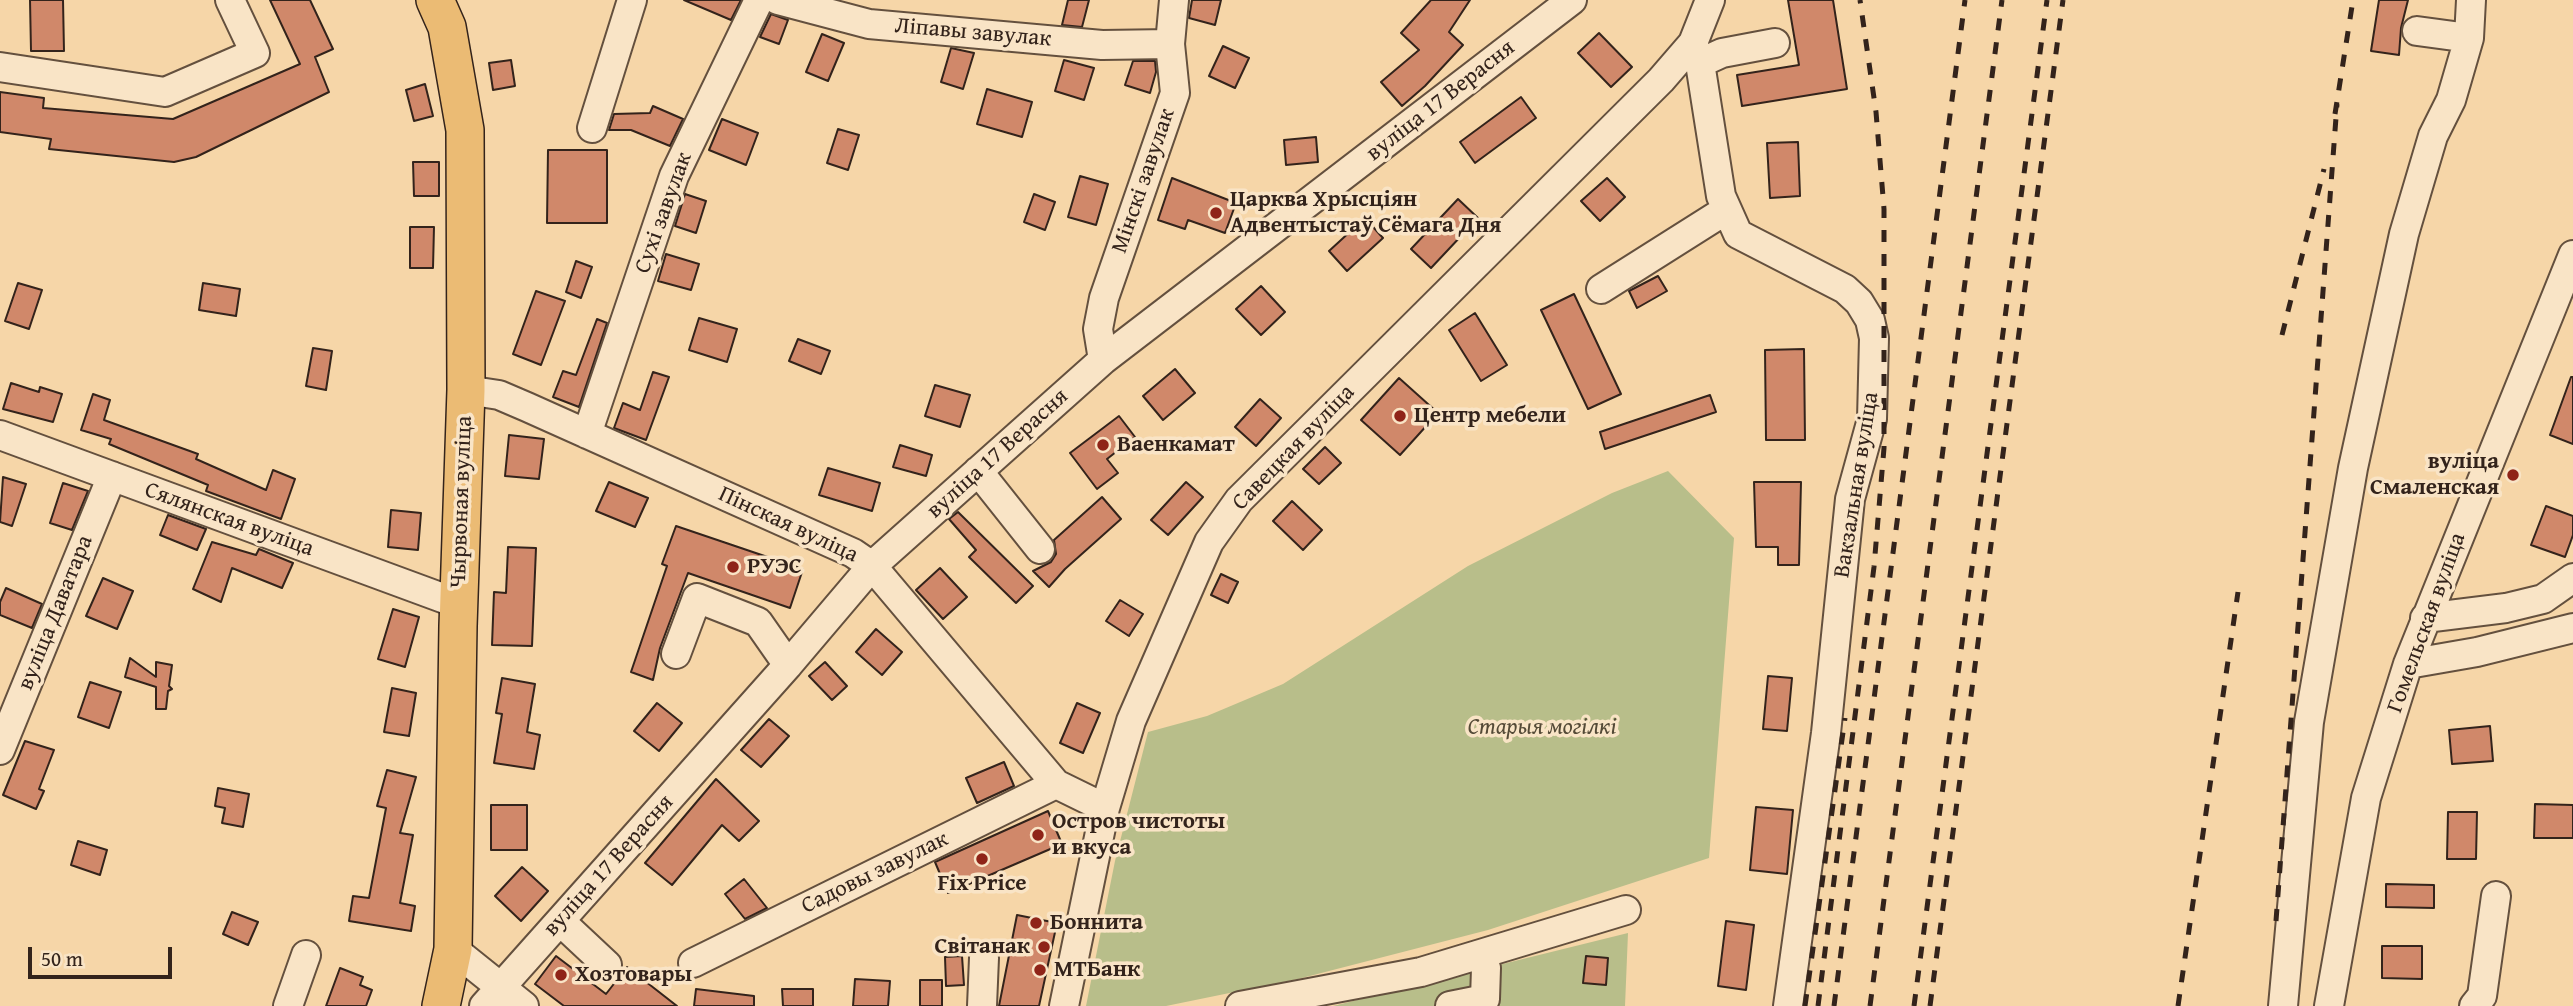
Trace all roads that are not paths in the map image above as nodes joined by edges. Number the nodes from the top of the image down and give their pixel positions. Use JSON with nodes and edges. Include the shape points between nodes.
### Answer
{"nodes":[{"id":1,"x":230,"y":0,"type":"edge"},
{"id":2,"x":435,"y":0,"type":"edge"},
{"id":3,"x":632,"y":0,"type":"edge"},
{"id":4,"x":759,"y":0,"type":"edge"},
{"id":5,"x":778,"y":0,"type":"edge"},
{"id":6,"x":1174,"y":0,"type":"edge"},
{"id":7,"x":1572,"y":0,"type":"edge"},
{"id":8,"x":1710,"y":0,"type":"edge"},
{"id":9,"x":2471,"y":0,"type":"edge"},
{"id":10,"x":2417,"y":31,"type":"dead end"},
{"id":11,"x":2469,"y":38,"type":"junction"},
{"id":12,"x":1775,"y":43,"type":"dead end"},
{"id":13,"x":1170,"y":44,"type":"junction"},
{"id":14,"x":1696,"y":53,"type":"junction"},
{"id":15,"x":0,"y":67,"type":"edge"},
{"id":16,"x":592,"y":128,"type":"dead end"},
{"id":17,"x":1726,"y":210,"type":"junction"},
{"id":18,"x":2573,"y":255,"type":"edge"},
{"id":19,"x":1601,"y":289,"type":"dead end"},
{"id":20,"x":1102,"y":360,"type":"junction"},
{"id":21,"x":467,"y":390,"type":"junction"},
{"id":22,"x":587,"y":434,"type":"junction"},
{"id":23,"x":0,"y":435,"type":"edge"},
{"id":24,"x":978,"y":471,"type":"junction"},
{"id":25,"x":112,"y":477,"type":"junction"},
{"id":26,"x":1040,"y":549,"type":"dead end"},
{"id":27,"x":872,"y":566,"type":"junction"},
{"id":28,"x":2573,"y":578,"type":"edge"},
{"id":29,"x":459,"y":604,"type":"junction"},
{"id":30,"x":2426,"y":618,"type":"junction"},
{"id":31,"x":2573,"y":628,"type":"edge"},
{"id":32,"x":676,"y":654,"type":"dead end"},
{"id":33,"x":2408,"y":664,"type":"junction"},
{"id":34,"x":788,"y":665,"type":"junction"},
{"id":35,"x":0,"y":750,"type":"edge"},
{"id":36,"x":1056,"y":784,"type":"junction"},
{"id":37,"x":1105,"y":808,"type":"junction"},
{"id":38,"x":2496,"y":896,"type":"dead end"},
{"id":39,"x":1626,"y":910,"type":"dead end"},
{"id":40,"x":560,"y":921,"type":"junction"},
{"id":41,"x":453,"y":948,"type":"junction"},
{"id":42,"x":1481,"y":954,"type":"junction"},
{"id":43,"x":306,"y":955,"type":"dead end"},
{"id":44,"x":984,"y":958,"type":"dead end"},
{"id":45,"x":693,"y":963,"type":"dead end"},
{"id":46,"x":607,"y":965,"type":"dead end"},
{"id":47,"x":492,"y":998,"type":"edge"},
{"id":48,"x":1484,"y":1003,"type":"edge"},
{"id":49,"x":288,"y":1006,"type":"edge"},
{"id":50,"x":441,"y":1006,"type":"edge"},
{"id":51,"x":524,"y":1006,"type":"edge"},
{"id":52,"x":982,"y":1006,"type":"edge"},
{"id":53,"x":1064,"y":1006,"type":"edge"},
{"id":54,"x":1240,"y":1006,"type":"edge"},
{"id":55,"x":1450,"y":1006,"type":"edge"},
{"id":56,"x":1788,"y":1006,"type":"edge"},
{"id":57,"x":2283,"y":1006,"type":"edge"},
{"id":58,"x":2329,"y":1006,"type":"edge"},
{"id":59,"x":2474,"y":1006,"type":"edge"}],
"edges":[{"from":1,"to":15,"type":"street","via":[[255,54],[165,92]]},
{"from":2,"to":21,"type":"main road","name":"Чырвоная вуліца","via":[[447,27],[465,130]]},
{"from":3,"to":16,"type":"street"},
{"from":4,"to":22,"type":"street","name":"Сухі завулак","via":[[674,176]]},
{"from":5,"to":13,"type":"street","name":"Ліпавы завулак","via":[[869,24],[1102,45]]},
{"from":6,"to":13,"type":"street","name":"Мінскі завулак"},
{"from":7,"to":20,"type":"street","name":"вуліца 17 Верасня"},
{"from":8,"to":14,"type":"street","name":"Савецкая вуліца"},
{"from":9,"to":11,"type":"street"},
{"from":10,"to":11,"type":"street"},
{"from":11,"to":57,"type":"street","via":[[2404,234],[2353,468],[2309,722]]},
{"from":12,"to":14,"type":"street"},
{"from":13,"to":20,"type":"street","name":"Мінскі завулак","via":[[1175,93],[1104,298],[1098,329]]},
{"from":14,"to":17,"type":"street","name":"Вакзальная вуліца"},
{"from":14,"to":37,"type":"street","name":"Савецкая вуліца","via":[[1661,80],[1239,500],[1209,542],[1182,598],[1131,722]]},
{"from":17,"to":19,"type":"street"},
{"from":17,"to":56,"type":"street","name":"Вакзальная вуліца","via":[[1738,234],[1845,289],[1870,320],[1874,338],[1872,419],[1850,499],[1826,733]]},
{"from":18,"to":30,"type":"street","name":"Гомельская вуліца"},
{"from":20,"to":24,"type":"street","name":"вуліца 17 Верасня"},
{"from":21,"to":22,"type":"street","name":"Пінская вуліца","via":[[499,396]]},
{"from":21,"to":29,"type":"main road","name":"Чырвоная вуліца"},
{"from":22,"to":27,"type":"street","name":"Пінская вуліца","via":[[853,553]]},
{"from":23,"to":25,"type":"street","name":"Сялянская вуліца"},
{"from":24,"to":26,"type":"street"},
{"from":24,"to":27,"type":"street","name":"вуліца 17 Верасня"},
{"from":25,"to":29,"type":"street","name":"Сялянская вуліца"},
{"from":25,"to":35,"type":"street","name":"вуліца Даватара"},
{"from":27,"to":34,"type":"street","name":"вуліца 17 Верасня"},
{"from":27,"to":36,"type":"street","name":"Пінская вуліца"},
{"from":28,"to":30,"type":"street","via":[[2543,599]]},
{"from":29,"to":41,"type":"main road","name":"Чырвоная вуліца"},
{"from":30,"to":33,"type":"street","name":"Гомельская вуліца"},
{"from":31,"to":33,"type":"street"},
{"from":32,"to":34,"type":"street","via":[[697,598],[758,622]]},
{"from":33,"to":58,"type":"street","name":"Гомельская вуліца","via":[[2365,798]]},
{"from":34,"to":40,"type":"street","name":"вуліца 17 Верасня"},
{"from":36,"to":37,"type":"street","name":"Пінская вуліца"},
{"from":36,"to":45,"type":"street","name":"Садовы завулак"},
{"from":37,"to":53,"type":"street","name":"Савецкая вуліца"},
{"from":38,"to":59,"type":"street","via":[[2482,996]]},
{"from":39,"to":42,"type":"street"},
{"from":40,"to":46,"type":"street"},
{"from":40,"to":47,"type":"street","name":"вуліца 17 Верасня"},
{"from":41,"to":47,"type":"street"},
{"from":41,"to":50,"type":"main road","name":"Чырвоная вуліца"},
{"from":42,"to":48,"type":"street","via":[[1486,968]]},
{"from":42,"to":54,"type":"street","via":[[1421,972]]},
{"from":43,"to":49,"type":"street"},
{"from":44,"to":52,"type":"street"},
{"from":47,"to":51,"type":"street"},
{"from":48,"to":55,"type":"street"}]}
